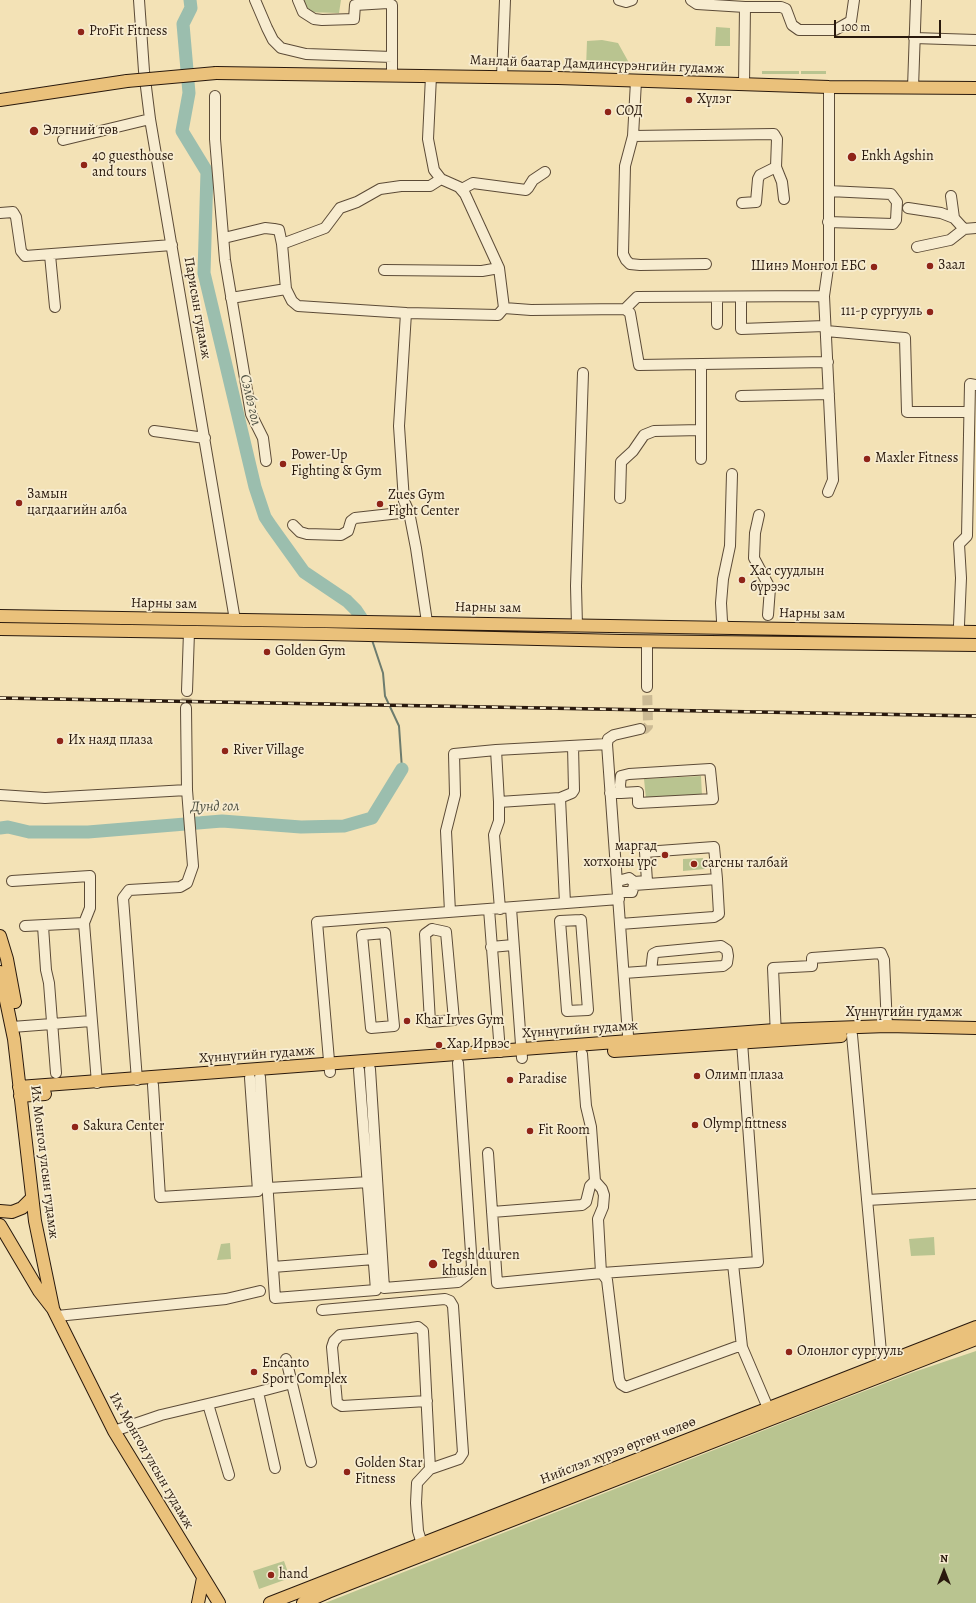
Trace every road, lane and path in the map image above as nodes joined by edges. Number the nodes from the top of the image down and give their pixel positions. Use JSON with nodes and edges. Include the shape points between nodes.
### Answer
{"nodes":[{"id":1,"x":139,"y":0,"type":"edge"},
{"id":2,"x":256,"y":0,"type":"edge"},
{"id":3,"x":298,"y":0,"type":"edge"},
{"id":4,"x":505,"y":0,"type":"edge"},
{"id":5,"x":618,"y":0,"type":"edge"},
{"id":6,"x":632,"y":0,"type":"edge"},
{"id":7,"x":854,"y":0,"type":"edge"},
{"id":8,"x":916,"y":0,"type":"edge"},
{"id":9,"x":692,"y":1,"type":"edge"},
{"id":10,"x":745,"y":8,"type":"junction"},
{"id":11,"x":914,"y":38,"type":"junction"},
{"id":12,"x":976,"y":40,"type":"edge"},
{"id":13,"x":392,"y":57,"type":"junction"},
{"id":14,"x":392,"y":75,"type":"junction"},
{"id":15,"x":431,"y":76,"type":"junction"},
{"id":16,"x":502,"y":77,"type":"junction"},
{"id":17,"x":636,"y":81,"type":"junction"},
{"id":18,"x":744,"y":85,"type":"junction"},
{"id":19,"x":829,"y":87,"type":"junction"},
{"id":20,"x":913,"y":88,"type":"junction"},
{"id":21,"x":976,"y":88,"type":"edge"},
{"id":22,"x":215,"y":96,"type":"dead end"},
{"id":23,"x":0,"y":100,"type":"edge"},
{"id":24,"x":150,"y":119,"type":"junction"},
{"id":25,"x":633,"y":136,"type":"junction"},
{"id":26,"x":63,"y":140,"type":"dead end"},
{"id":27,"x":776,"y":167,"type":"junction"},
{"id":28,"x":545,"y":172,"type":"dead end"},
{"id":29,"x":441,"y":179,"type":"junction"},
{"id":30,"x":462,"y":189,"type":"junction"},
{"id":31,"x":829,"y":191,"type":"junction"},
{"id":32,"x":951,"y":196,"type":"dead end"},
{"id":33,"x":784,"y":199,"type":"dead end"},
{"id":34,"x":742,"y":203,"type":"dead end"},
{"id":35,"x":908,"y":208,"type":"dead end"},
{"id":36,"x":0,"y":213,"type":"edge"},
{"id":37,"x":954,"y":218,"type":"junction"},
{"id":38,"x":828,"y":222,"type":"junction"},
{"id":39,"x":976,"y":228,"type":"edge"},
{"id":40,"x":964,"y":229,"type":"junction"},
{"id":41,"x":224,"y":238,"type":"junction"},
{"id":42,"x":282,"y":244,"type":"junction"},
{"id":43,"x":172,"y":245,"type":"junction"},
{"id":44,"x":917,"y":247,"type":"dead end"},
{"id":45,"x":50,"y":255,"type":"junction"},
{"id":46,"x":706,"y":264,"type":"dead end"},
{"id":47,"x":499,"y":268,"type":"junction"},
{"id":48,"x":384,"y":270,"type":"dead end"},
{"id":49,"x":286,"y":290,"type":"junction"},
{"id":50,"x":824,"y":296,"type":"junction"},
{"id":51,"x":717,"y":297,"type":"junction"},
{"id":52,"x":741,"y":297,"type":"junction"},
{"id":53,"x":231,"y":298,"type":"junction"},
{"id":54,"x":55,"y":307,"type":"dead end"},
{"id":55,"x":504,"y":308,"type":"junction"},
{"id":56,"x":625,"y":309,"type":"junction"},
{"id":57,"x":406,"y":313,"type":"junction"},
{"id":58,"x":716,"y":324,"type":"dead end"},
{"id":59,"x":825,"y":329,"type":"junction"},
{"id":60,"x":828,"y":362,"type":"junction"},
{"id":61,"x":701,"y":364,"type":"junction"},
{"id":62,"x":583,"y":373,"type":"dead end"},
{"id":63,"x":976,"y":385,"type":"edge"},
{"id":64,"x":829,"y":394,"type":"junction"},
{"id":65,"x":741,"y":396,"type":"dead end"},
{"id":66,"x":969,"y":412,"type":"junction"},
{"id":67,"x":701,"y":430,"type":"junction"},
{"id":68,"x":154,"y":431,"type":"dead end"},
{"id":69,"x":205,"y":438,"type":"junction"},
{"id":70,"x":701,"y":459,"type":"dead end"},
{"id":71,"x":266,"y":461,"type":"dead end"},
{"id":72,"x":732,"y":474,"type":"dead end"},
{"id":73,"x":828,"y":492,"type":"dead end"},
{"id":74,"x":620,"y":498,"type":"dead end"},
{"id":75,"x":408,"y":512,"type":"junction"},
{"id":76,"x":759,"y":515,"type":"dead end"},
{"id":77,"x":293,"y":525,"type":"dead end"},
{"id":78,"x":768,"y":615,"type":"dead end"},
{"id":79,"x":0,"y":616,"type":"edge"},
{"id":80,"x":72,"y":617,"type":"junction"},
{"id":81,"x":87,"y":618,"type":"junction"},
{"id":82,"x":235,"y":620,"type":"junction"},
{"id":83,"x":427,"y":622,"type":"junction"},
{"id":84,"x":959,"y":625,"type":"dead end"},
{"id":85,"x":579,"y":626,"type":"junction"},
{"id":86,"x":725,"y":628,"type":"junction"},
{"id":87,"x":0,"y":629,"type":"edge"},
{"id":88,"x":74,"y":631,"type":"junction"},
{"id":89,"x":87,"y":631,"type":"junction"},
{"id":90,"x":923,"y":631,"type":"junction"},
{"id":91,"x":190,"y":632,"type":"junction"},
{"id":92,"x":976,"y":632,"type":"edge"},
{"id":93,"x":582,"y":640,"type":"junction"},
{"id":94,"x":644,"y":641,"type":"junction"},
{"id":95,"x":923,"y":644,"type":"junction"},
{"id":96,"x":976,"y":645,"type":"edge"},
{"id":97,"x":645,"y":687,"type":"tunnel mouth"},
{"id":98,"x":187,"y":691,"type":"tunnel mouth"},
{"id":99,"x":186,"y":708,"type":"tunnel mouth"},
{"id":100,"x":640,"y":729,"type":"dead end"},
{"id":101,"x":607,"y":744,"type":"junction"},
{"id":102,"x":573,"y":746,"type":"junction"},
{"id":103,"x":496,"y":750,"type":"junction"},
{"id":104,"x":610,"y":793,"type":"junction"},
{"id":105,"x":621,"y":793,"type":"junction"},
{"id":106,"x":0,"y":795,"type":"edge"},
{"id":107,"x":188,"y":795,"type":"junction"},
{"id":108,"x":560,"y":798,"type":"junction"},
{"id":109,"x":499,"y":802,"type":"junction"},
{"id":110,"x":717,"y":879,"type":"junction"},
{"id":111,"x":12,"y":881,"type":"dead end"},
{"id":112,"x":618,"y":881,"type":"junction"},
{"id":113,"x":618,"y":896,"type":"junction"},
{"id":114,"x":568,"y":903,"type":"junction"},
{"id":115,"x":500,"y":908,"type":"junction"},
{"id":116,"x":511,"y":908,"type":"junction"},
{"id":117,"x":489,"y":909,"type":"junction"},
{"id":118,"x":450,"y":912,"type":"junction"},
{"id":119,"x":430,"y":914,"type":"junction"},
{"id":120,"x":374,"y":918,"type":"junction"},
{"id":121,"x":571,"y":920,"type":"junction"},
{"id":122,"x":84,"y":923,"type":"junction"},
{"id":123,"x":620,"y":924,"type":"junction"},
{"id":124,"x":25,"y":926,"type":"dead end"},
{"id":125,"x":43,"y":926,"type":"junction"},
{"id":126,"x":432,"y":929,"type":"junction"},
{"id":127,"x":375,"y":934,"type":"junction"},
{"id":128,"x":0,"y":936,"type":"edge"},
{"id":129,"x":514,"y":945,"type":"junction"},
{"id":130,"x":491,"y":947,"type":"junction"},
{"id":131,"x":651,"y":971,"type":"junction"},
{"id":132,"x":0,"y":972,"type":"edge"},
{"id":133,"x":624,"y":973,"type":"junction"},
{"id":134,"x":5,"y":1013,"type":"edge"},
{"id":135,"x":91,"y":1021,"type":"junction"},
{"id":136,"x":52,"y":1023,"type":"junction"},
{"id":137,"x":887,"y":1026,"type":"junction"},
{"id":138,"x":12,"y":1027,"type":"junction"},
{"id":139,"x":976,"y":1028,"type":"edge"},
{"id":140,"x":976,"y":1034,"type":"edge"},
{"id":141,"x":776,"y":1035,"type":"junction"},
{"id":142,"x":852,"y":1035,"type":"junction"},
{"id":143,"x":742,"y":1042,"type":"junction"},
{"id":144,"x":628,"y":1046,"type":"junction"},
{"id":145,"x":500,"y":1052,"type":"junction"},
{"id":146,"x":522,"y":1054,"type":"junction"},
{"id":147,"x":580,"y":1054,"type":"junction"},
{"id":148,"x":458,"y":1063,"type":"junction"},
{"id":149,"x":330,"y":1068,"type":"junction"},
{"id":150,"x":365,"y":1069,"type":"junction"},
{"id":151,"x":56,"y":1073,"type":"dead end"},
{"id":152,"x":255,"y":1077,"type":"junction"},
{"id":153,"x":136,"y":1080,"type":"junction"},
{"id":154,"x":96,"y":1083,"type":"junction"},
{"id":155,"x":153,"y":1085,"type":"junction"},
{"id":156,"x":20,"y":1092,"type":"junction"},
{"id":157,"x":488,"y":1153,"type":"dead end"},
{"id":158,"x":595,"y":1180,"type":"junction"},
{"id":159,"x":369,"y":1182,"type":"junction"},
{"id":160,"x":268,"y":1188,"type":"junction"},
{"id":161,"x":976,"y":1194,"type":"edge"},
{"id":162,"x":32,"y":1198,"type":"junction"},
{"id":163,"x":867,"y":1200,"type":"junction"},
{"id":164,"x":0,"y":1211,"type":"edge"},
{"id":165,"x":492,"y":1212,"type":"junction"},
{"id":166,"x":0,"y":1225,"type":"edge"},
{"id":167,"x":374,"y":1259,"type":"junction"},
{"id":168,"x":733,"y":1264,"type":"junction"},
{"id":169,"x":273,"y":1267,"type":"junction"},
{"id":170,"x":602,"y":1273,"type":"junction"},
{"id":171,"x":260,"y":1291,"type":"dead end"},
{"id":172,"x":322,"y":1310,"type":"dead end"},
{"id":173,"x":55,"y":1313,"type":"junction"},
{"id":174,"x":976,"y":1326,"type":"edge"},
{"id":175,"x":976,"y":1338,"type":"edge"},
{"id":176,"x":742,"y":1347,"type":"junction"},
{"id":177,"x":286,"y":1359,"type":"dead end"},
{"id":178,"x":882,"y":1364,"type":"junction"},
{"id":179,"x":292,"y":1383,"type":"junction"},
{"id":180,"x":258,"y":1392,"type":"junction"},
{"id":181,"x":427,"y":1401,"type":"junction"},
{"id":182,"x":208,"y":1404,"type":"junction"},
{"id":183,"x":768,"y":1408,"type":"junction"},
{"id":184,"x":784,"y":1408,"type":"junction"},
{"id":185,"x":114,"y":1432,"type":"junction"},
{"id":186,"x":311,"y":1462,"type":"dead end"},
{"id":187,"x":275,"y":1468,"type":"dead end"},
{"id":188,"x":430,"y":1469,"type":"junction"},
{"id":189,"x":229,"y":1476,"type":"dead end"},
{"id":190,"x":568,"y":1493,"type":"junction"},
{"id":191,"x":422,"y":1544,"type":"junction"},
{"id":192,"x":203,"y":1578,"type":"junction"},
{"id":193,"x":198,"y":1603,"type":"edge"},
{"id":194,"x":219,"y":1603,"type":"edge"},
{"id":195,"x":270,"y":1603,"type":"edge"},
{"id":196,"x":303,"y":1603,"type":"edge"}],
"edges":[{"from":1,"to":24,"type":"street","name":"Парисын гудамж"},
{"from":2,"to":13,"type":"street","via":[[267,28],[281,48],[306,54]]},
{"from":3,"to":13,"type":"street","via":[[303,12],[314,19],[322,20],[354,19],[354,5],[392,5]]},
{"from":4,"to":16,"type":"street"},
{"from":5,"to":6,"type":"street"},
{"from":7,"to":10,"type":"street","via":[[851,21],[835,30],[799,30],[792,25],[786,9],[781,7]]},
{"from":8,"to":11,"type":"street"},
{"from":9,"to":10,"type":"street"},
{"from":10,"to":18,"type":"street"},
{"from":11,"to":12,"type":"street"},
{"from":11,"to":20,"type":"street"},
{"from":13,"to":14,"type":"street"},
{"from":14,"to":15,"type":"main road","name":"Манлай баатар Дамдинсүрэнгийн гудамж"},
{"from":14,"to":23,"type":"main road","name":"Манлай баатар Дамдинсүрэнгийн гудамж","bridge":true,"via":[[216,73],[127,81]]},
{"from":15,"to":16,"type":"main road","name":"Манлай баатар Дамдинсүрэнгийн гудамж"},
{"from":15,"to":29,"type":"street","via":[[428,139],[434,170]]},
{"from":16,"to":17,"type":"main road","name":"Манлай баатар Дамдинсүрэнгийн гудамж"},
{"from":17,"to":18,"type":"main road","name":"Манлай баатар Дамдинсүрэнгийн гудамж"},
{"from":17,"to":25,"type":"street"},
{"from":18,"to":19,"type":"main road","name":"Манлай баатар Дамдинсүрэнгийн гудамж"},
{"from":19,"to":20,"type":"main road","name":"Манлай баатар Дамдинсүрэнгийн гудамж"},
{"from":19,"to":31,"type":"street"},
{"from":20,"to":21,"type":"main road","name":"Манлай баатар Дамдинсүрэнгийн гудамж"},
{"from":22,"to":41,"type":"street","via":[[215,139]]},
{"from":24,"to":26,"type":"street"},
{"from":24,"to":43,"type":"street","name":"Парисын гудамж"},
{"from":25,"to":27,"type":"street","via":[[774,134]]},
{"from":25,"to":46,"type":"street","via":[[625,166],[622,230],[623,254],[626,260],[630,264],[640,265]]},
{"from":27,"to":33,"type":"street","via":[[782,182]]},
{"from":27,"to":34,"type":"street","via":[[760,174],[756,202]]},
{"from":28,"to":30,"type":"street","via":[[533,180],[526,190],[473,183]]},
{"from":29,"to":30,"type":"street"},
{"from":29,"to":42,"type":"street","via":[[430,186],[396,186],[380,189],[340,208],[325,228]]},
{"from":30,"to":47,"type":"street"},
{"from":31,"to":38,"type":"street"},
{"from":31,"to":38,"type":"street","via":[[891,194],[897,202],[896,220],[893,224]]},
{"from":32,"to":37,"type":"street"},
{"from":35,"to":37,"type":"street","via":[[928,210]]},
{"from":36,"to":45,"type":"street","via":[[13,212],[16,217],[22,255]]},
{"from":37,"to":40,"type":"street"},
{"from":38,"to":50,"type":"street","via":[[829,261]]},
{"from":39,"to":40,"type":"street"},
{"from":40,"to":44,"type":"street","via":[[950,240]]},
{"from":41,"to":42,"type":"street","via":[[274,228],[279,230]]},
{"from":41,"to":53,"type":"street"},
{"from":42,"to":49,"type":"street"},
{"from":43,"to":45,"type":"street"},
{"from":43,"to":69,"type":"street","name":"Парисын гудамж"},
{"from":45,"to":54,"type":"street"},
{"from":47,"to":48,"type":"street","via":[[482,271]]},
{"from":47,"to":55,"type":"street"},
{"from":49,"to":53,"type":"street"},
{"from":49,"to":57,"type":"street","via":[[298,306]]},
{"from":50,"to":52,"type":"street"},
{"from":50,"to":59,"type":"street"},
{"from":51,"to":52,"type":"street"},
{"from":51,"to":56,"type":"street","via":[[637,297]]},
{"from":51,"to":58,"type":"street"},
{"from":52,"to":59,"type":"street","via":[[741,329]]},
{"from":53,"to":71,"type":"street","via":[[251,414],[263,438]]},
{"from":55,"to":56,"type":"street"},
{"from":55,"to":57,"type":"street","via":[[498,315]]},
{"from":56,"to":61,"type":"street","via":[[630,313],[639,364]]},
{"from":57,"to":75,"type":"street","via":[[398,415],[404,501]]},
{"from":59,"to":60,"type":"street"},
{"from":59,"to":66,"type":"street","via":[[905,338],[907,412]]},
{"from":60,"to":61,"type":"street"},
{"from":60,"to":64,"type":"street"},
{"from":61,"to":67,"type":"street"},
{"from":62,"to":85,"type":"street","via":[[576,586]]},
{"from":63,"to":66,"type":"street","via":[[970,384]]},
{"from":64,"to":65,"type":"street"},
{"from":64,"to":73,"type":"street","via":[[833,480]]},
{"from":66,"to":84,"type":"street","via":[[967,536],[959,544]]},
{"from":67,"to":70,"type":"street"},
{"from":67,"to":74,"type":"street","via":[[654,430],[644,435],[633,451],[620,462]]},
{"from":68,"to":69,"type":"street"},
{"from":69,"to":82,"type":"street","name":"Парисын гудамж"},
{"from":72,"to":86,"type":"street","via":[[730,546],[721,603]]},
{"from":75,"to":77,"type":"street","via":[[355,518],[351,521],[348,531],[341,535],[307,534],[300,532]]},
{"from":75,"to":83,"type":"street"},
{"from":76,"to":78,"type":"street","via":[[754,558],[770,588]]},
{"from":79,"to":80,"type":"main road","name":"Нарны зам"},
{"from":80,"to":81,"type":"main road","name":"Нарны зам"},
{"from":80,"to":88,"type":"main road","via":[[77,625]]},
{"from":81,"to":82,"type":"main road","name":"Нарны зам"},
{"from":81,"to":89,"type":"main road","via":[[83,624]]},
{"from":82,"to":83,"type":"main road","name":"Нарны зам"},
{"from":83,"to":85,"type":"main road","name":"Нарны зам"},
{"from":85,"to":86,"type":"main road","name":"Нарны зам"},
{"from":85,"to":93,"type":"main road","via":[[583,634]]},
{"from":86,"to":90,"type":"main road","name":"Нарны зам"},
{"from":87,"to":88,"type":"main road","name":"Нарны зам"},
{"from":88,"to":89,"type":"main road","name":"Нарны зам"},
{"from":89,"to":91,"type":"main road","name":"Нарны зам"},
{"from":90,"to":92,"type":"main road","name":"Нарны зам"},
{"from":90,"to":95,"type":"main road","via":[[926,637]]},
{"from":91,"to":93,"type":"main road","name":"Нарны зам"},
{"from":91,"to":98,"type":"street"},
{"from":93,"to":94,"type":"main road","name":"Нарны зам"},
{"from":94,"to":95,"type":"main road","name":"Нарны зам"},
{"from":94,"to":97,"type":"street"},
{"from":95,"to":96,"type":"main road","name":"Нарны зам"},
{"from":99,"to":107,"type":"street"},
{"from":100,"to":101,"type":"street","via":[[614,735],[608,739]]},
{"from":101,"to":102,"type":"street"},
{"from":101,"to":104,"type":"street"},
{"from":102,"to":103,"type":"street"},
{"from":102,"to":108,"type":"street","via":[[574,790]]},
{"from":103,"to":109,"type":"street"},
{"from":103,"to":118,"type":"street","via":[[454,754],[455,795],[446,831]]},
{"from":104,"to":105,"type":"street"},
{"from":104,"to":112,"type":"street"},
{"from":105,"to":105,"type":"street","via":[[621,776],[710,769],[713,799],[638,803],[638,792]]},
{"from":106,"to":107,"type":"street","via":[[45,798]]},
{"from":107,"to":153,"type":"street","via":[[193,866],[187,883],[180,887],[129,890],[123,898]]},
{"from":108,"to":109,"type":"street"},
{"from":108,"to":114,"type":"street"},
{"from":109,"to":115,"type":"street","via":[[494,835]]},
{"from":110,"to":112,"type":"street","via":[[714,848],[645,852],[647,881],[634,882],[629,878]]},
{"from":110,"to":113,"type":"street","via":[[634,885],[632,892]]},
{"from":110,"to":123,"type":"street","via":[[719,914],[714,917]]},
{"from":111,"to":122,"type":"street","via":[[90,876],[90,908]]},
{"from":112,"to":113,"type":"street"},
{"from":113,"to":114,"type":"street"},
{"from":113,"to":123,"type":"street"},
{"from":114,"to":116,"type":"street"},
{"from":114,"to":121,"type":"street"},
{"from":115,"to":116,"type":"street"},
{"from":115,"to":117,"type":"street"},
{"from":116,"to":129,"type":"street"},
{"from":117,"to":118,"type":"street"},
{"from":117,"to":130,"type":"street"},
{"from":118,"to":119,"type":"street"},
{"from":119,"to":120,"type":"street"},
{"from":119,"to":126,"type":"street"},
{"from":120,"to":127,"type":"street"},
{"from":120,"to":149,"type":"street","via":[[318,922]]},
{"from":121,"to":121,"type":"street","via":[[560,921],[567,1011],[588,1010],[581,920]]},
{"from":122,"to":125,"type":"street"},
{"from":122,"to":135,"type":"street"},
{"from":123,"to":133,"type":"street"},
{"from":124,"to":125,"type":"street"},
{"from":125,"to":136,"type":"street"},
{"from":126,"to":126,"type":"street","via":[[446,932],[454,1020],[430,1022],[424,934]]},
{"from":127,"to":127,"type":"street","via":[[385,933],[394,1026],[371,1028],[362,935]]},
{"from":128,"to":138,"type":"main road","via":[[14,999]]},
{"from":129,"to":130,"type":"street"},
{"from":129,"to":146,"type":"street"},
{"from":130,"to":145,"type":"street"},
{"from":131,"to":131,"type":"street","via":[[723,966],[727,963],[727,950],[721,946],[657,952],[653,954]]},
{"from":131,"to":133,"type":"street"},
{"from":132,"to":134,"type":"main road","name":"Их Монгол улсын гудамж"},
{"from":133,"to":144,"type":"street"},
{"from":134,"to":138,"type":"main road","name":"Их Монгол улсын гудамж"},
{"from":135,"to":136,"type":"street"},
{"from":135,"to":154,"type":"street"},
{"from":136,"to":138,"type":"street"},
{"from":136,"to":151,"type":"street"},
{"from":137,"to":139,"type":"main road","name":"Хүннүгийн гудамж"},
{"from":137,"to":141,"type":"main road","name":"Хүннүгийн гудамж"},
{"from":137,"to":141,"type":"street","via":[[884,960],[881,952],[812,958],[812,966],[772,968]]},
{"from":138,"to":156,"type":"main road","name":"Их Монгол улсын гудамж"},
{"from":140,"to":142,"type":"main road","name":"Хүннүгийн гудамж"},
{"from":141,"to":142,"type":"main road","name":"Хүннүгийн гудамж"},
{"from":141,"to":143,"type":"main road","name":"Хүннүгийн гудамж"},
{"from":141,"to":144,"type":"main road","name":"Хүннүгийн гудамж"},
{"from":142,"to":163,"type":"street"},
{"from":143,"to":144,"type":"main road","name":"Хүннүгийн гудамж"},
{"from":143,"to":168,"type":"street","via":[[758,1262]]},
{"from":144,"to":146,"type":"main road","name":"Хүннүгийн гудамж"},
{"from":144,"to":147,"type":"main road","name":"Хүннүгийн гудамж"},
{"from":145,"to":146,"type":"main road","name":"Хүннүгийн гудамж"},
{"from":145,"to":149,"type":"main road","name":"Хүннүгийн гудамж"},
{"from":146,"to":147,"type":"main road","name":"Хүннүгийн гудамж"},
{"from":146,"to":148,"type":"main road","name":"Хүннүгийн гудамж"},
{"from":147,"to":158,"type":"street","via":[[581,1106],[591,1127]]},
{"from":148,"to":150,"type":"main road","name":"Хүннүгийн гудамж"},
{"from":148,"to":150,"type":"street","via":[[472,1267],[458,1282],[384,1288]]},
{"from":149,"to":150,"type":"main road","name":"Хүннүгийн гудамж"},
{"from":149,"to":152,"type":"main road","name":"Хүннүгийн гудамж"},
{"from":149,"to":153,"type":"main road","name":"Хүннүгийн гудамж"},
{"from":150,"to":159,"type":"street"},
{"from":152,"to":155,"type":"main road","name":"Хүннүгийн гудамж"},
{"from":152,"to":155,"type":"street","via":[[258,1191],[160,1197]]},
{"from":152,"to":160,"type":"street"},
{"from":153,"to":154,"type":"main road","name":"Хүннүгийн гудамж"},
{"from":154,"to":156,"type":"main road","name":"Хүннүгийн гудамж"},
{"from":155,"to":156,"type":"main road","name":"Хүннүгийн гудамж"},
{"from":156,"to":162,"type":"main road","name":"Их Монгол улсын гудамж"},
{"from":157,"to":165,"type":"street"},
{"from":158,"to":165,"type":"street","via":[[590,1186],[586,1202],[582,1205]]},
{"from":158,"to":170,"type":"street","via":[[604,1195],[598,1219]]},
{"from":159,"to":160,"type":"street"},
{"from":159,"to":167,"type":"street"},
{"from":160,"to":169,"type":"street"},
{"from":161,"to":163,"type":"street"},
{"from":162,"to":164,"type":"main road","via":[[22,1208],[12,1212]]},
{"from":162,"to":173,"type":"main road","name":"Их Монгол улсын гудамж","via":[[38,1240]]},
{"from":163,"to":178,"type":"street"},
{"from":165,"to":170,"type":"street","via":[[497,1283]]},
{"from":166,"to":173,"type":"main road","name":"Их Монгол улсын гудамж"},
{"from":167,"to":169,"type":"street"},
{"from":167,"to":169,"type":"street","via":[[376,1290],[275,1298]]},
{"from":168,"to":170,"type":"street"},
{"from":168,"to":176,"type":"street"},
{"from":170,"to":176,"type":"street","via":[[607,1280],[619,1379],[626,1387]]},
{"from":171,"to":173,"type":"street","via":[[226,1299]]},
{"from":172,"to":188,"type":"street","via":[[445,1299],[453,1306],[463,1453],[460,1459]]},
{"from":173,"to":185,"type":"main road","name":"Их Монгол улсын гудамж"},
{"from":174,"to":178,"type":"main road","name":"Нийслэл хүрээ өргөн чөлөө"},
{"from":175,"to":184,"type":"main road","name":"Нийслэл хүрээ өргөн чөлөө"},
{"from":176,"to":183,"type":"street"},
{"from":177,"to":179,"type":"street"},
{"from":178,"to":184,"type":"main road","name":"Нийслэл хүрээ өргөн чөлөө"},
{"from":179,"to":180,"type":"street"},
{"from":179,"to":186,"type":"street"},
{"from":180,"to":182,"type":"street"},
{"from":180,"to":187,"type":"street"},
{"from":181,"to":181,"type":"street","via":[[423,1331],[418,1327],[340,1335],[334,1341],[332,1347],[337,1403],[342,1406]]},
{"from":181,"to":188,"type":"street"},
{"from":182,"to":185,"type":"street","via":[[161,1415]]},
{"from":182,"to":189,"type":"street"},
{"from":183,"to":184,"type":"main road","name":"Нийслэл хүрээ өргөн чөлөө"},
{"from":183,"to":190,"type":"main road","name":"Нийслэл хүрээ өргөн чөлөө"},
{"from":184,"to":190,"type":"main road","name":"Нийслэл хүрээ өргөн чөлөө"},
{"from":185,"to":192,"type":"main road","name":"Их Монгол улсын гудамж"},
{"from":188,"to":191,"type":"street","via":[[417,1483],[418,1531]]},
{"from":190,"to":191,"type":"main road","name":"Нийслэл хүрээ өргөн чөлөө"},
{"from":190,"to":196,"type":"main road","name":"Нийслэл хүрээ өргөн чөлөө"},
{"from":191,"to":195,"type":"main road","name":"Нийслэл хүрээ өргөн чөлөө"},
{"from":192,"to":193,"type":"main road"},
{"from":192,"to":194,"type":"main road","name":"Их Монгол улсын гудамж"}]}
